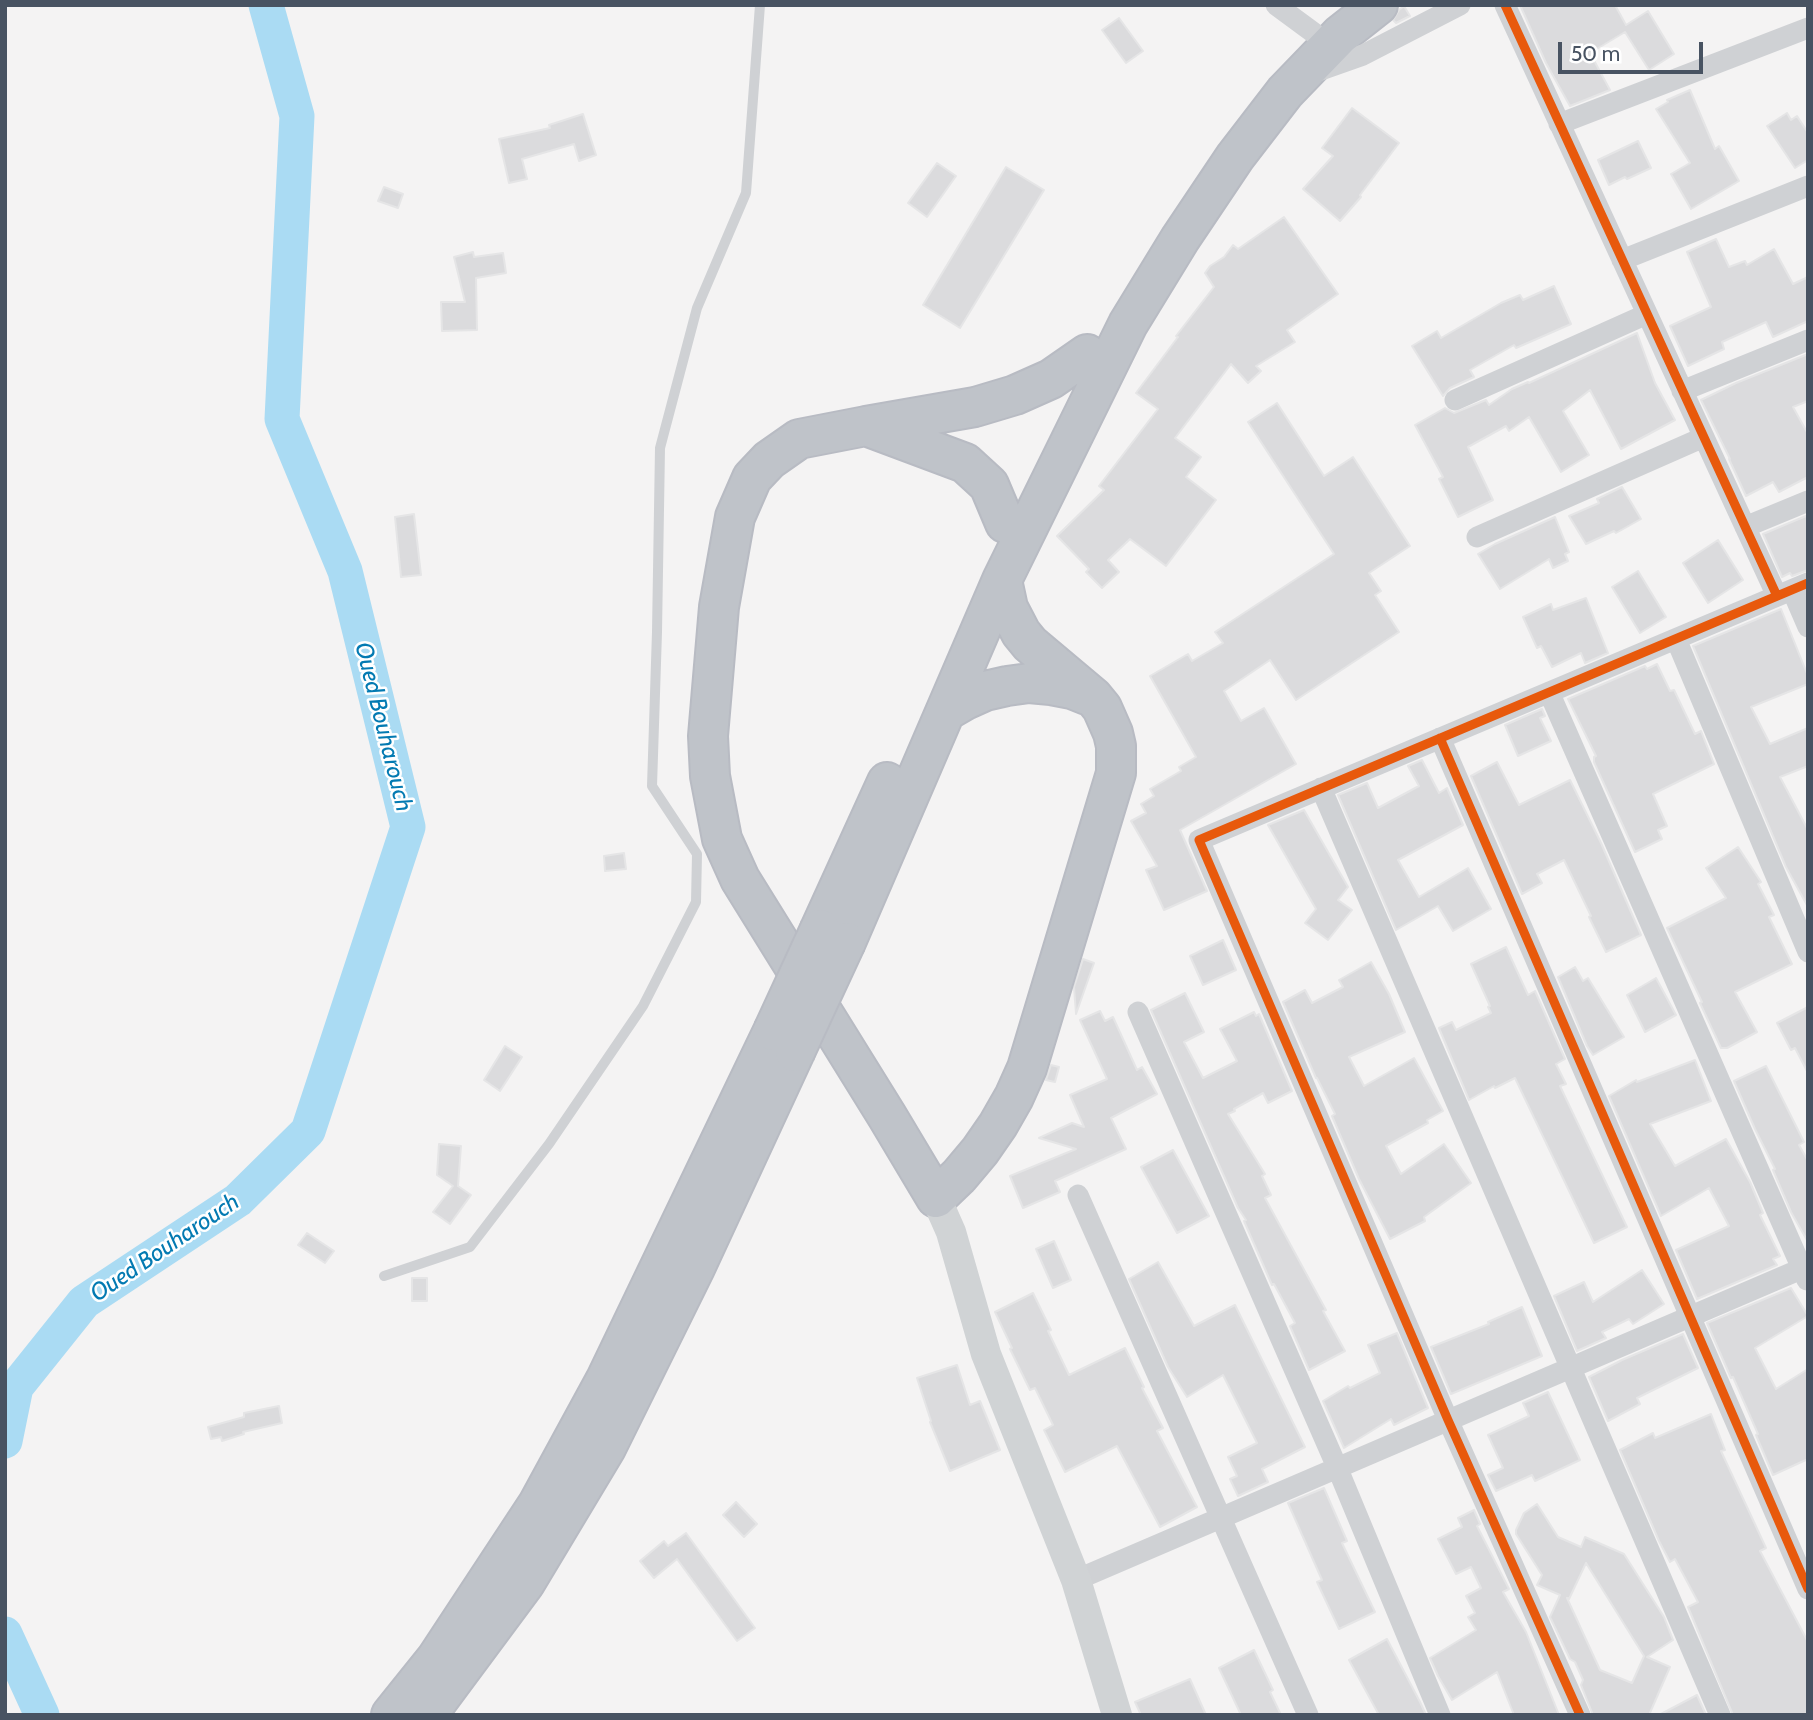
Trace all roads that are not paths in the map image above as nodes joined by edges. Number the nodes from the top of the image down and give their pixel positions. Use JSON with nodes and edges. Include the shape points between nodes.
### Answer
{"nodes":[{"id":1,"x":760,"y":5,"type":"edge"},
{"id":2,"x":1276,"y":5,"type":"edge"},
{"id":3,"x":1344,"y":5,"type":"edge"},
{"id":4,"x":1378,"y":5,"type":"edge"},
{"id":5,"x":1460,"y":5,"type":"edge"},
{"id":6,"x":1505,"y":5,"type":"edge"},
{"id":7,"x":1808,"y":28,"type":"edge"},
{"id":8,"x":1314,"y":33,"type":"junction"},
{"id":9,"x":1300,"y":77,"type":"junction"},
{"id":10,"x":1559,"y":124,"type":"junction"},
{"id":11,"x":1808,"y":186,"type":"edge"},
{"id":12,"x":1622,"y":260,"type":"junction"},
{"id":13,"x":1647,"y":314,"type":"junction"},
{"id":14,"x":1808,"y":341,"type":"edge"},
{"id":15,"x":1087,"y":354,"type":"junction"},
{"id":16,"x":1682,"y":391,"type":"junction"},
{"id":17,"x":1455,"y":400,"type":"dead end"},
{"id":18,"x":866,"y":426,"type":"junction"},
{"id":19,"x":1704,"y":438,"type":"junction"},
{"id":20,"x":1808,"y":501,"type":"edge"},
{"id":21,"x":1005,"y":523,"type":"junction"},
{"id":22,"x":1745,"y":527,"type":"junction"},
{"id":23,"x":1477,"y":537,"type":"dead end"},
{"id":24,"x":1002,"y":580,"type":"junction"},
{"id":25,"x":1792,"y":590,"type":"edge"},
{"id":26,"x":1808,"y":627,"type":"edge"},
{"id":27,"x":1676,"y":639,"type":"junction"},
{"id":28,"x":1549,"y":692,"type":"junction"},
{"id":29,"x":1093,"y":697,"type":"junction"},
{"id":30,"x":946,"y":712,"type":"junction"},
{"id":31,"x":1440,"y":738,"type":"junction"},
{"id":32,"x":1321,"y":788,"type":"junction"},
{"id":33,"x":709,"y":847,"type":"junction"},
{"id":34,"x":833,"y":936,"type":"junction"},
{"id":35,"x":1808,"y":952,"type":"edge"},
{"id":36,"x":1138,"y":1012,"type":"dead end"},
{"id":37,"x":784,"y":1041,"type":"junction"},
{"id":38,"x":1078,"y":1195,"type":"dead end"},
{"id":39,"x":936,"y":1198,"type":"junction"},
{"id":40,"x":1806,"y":1272,"type":"edge"},
{"id":41,"x":384,"y":1276,"type":"dead end"},
{"id":42,"x":1691,"y":1316,"type":"junction"},
{"id":43,"x":1570,"y":1367,"type":"junction"},
{"id":44,"x":1448,"y":1420,"type":"junction"},
{"id":45,"x":1337,"y":1467,"type":"junction"},
{"id":46,"x":1221,"y":1518,"type":"junction"},
{"id":47,"x":1076,"y":1580,"type":"junction"},
{"id":48,"x":1808,"y":1589,"type":"edge"},
{"id":49,"x":391,"y":1715,"type":"edge"},
{"id":50,"x":428,"y":1715,"type":"edge"},
{"id":51,"x":1117,"y":1715,"type":"edge"},
{"id":52,"x":1308,"y":1715,"type":"edge"},
{"id":53,"x":1440,"y":1715,"type":"edge"},
{"id":54,"x":1580,"y":1715,"type":"edge"},
{"id":55,"x":1720,"y":1715,"type":"edge"}],
"edges":[{"from":1,"to":33,"type":"lane","via":[[747,192],[697,308],[660,448],[652,786]]},
{"from":2,"to":8,"type":"street"},
{"from":3,"to":8,"type":"highway"},
{"from":4,"to":9,"type":"highway","via":[[1340,35]]},
{"from":5,"to":9,"type":"street","via":[[1363,55]]},
{"from":6,"to":10,"type":"street"},
{"from":7,"to":10,"type":"street"},
{"from":8,"to":15,"type":"highway","via":[[1273,73],[1197,174],[1111,307]]},
{"from":9,"to":24,"type":"highway","via":[[1235,157],[1128,324]]},
{"from":10,"to":12,"type":"street"},
{"from":11,"to":12,"type":"street"},
{"from":12,"to":13,"type":"street"},
{"from":13,"to":16,"type":"street"},
{"from":13,"to":17,"type":"street"},
{"from":14,"to":16,"type":"street"},
{"from":15,"to":18,"type":"highway","via":[[1051,379],[1016,395]]},
{"from":15,"to":21,"type":"highway"},
{"from":16,"to":19,"type":"street"},
{"from":18,"to":21,"type":"highway","via":[[965,463],[989,485]]},
{"from":18,"to":33,"type":"highway","via":[[799,439],[752,478],[735,517],[719,607],[708,736]]},
{"from":19,"to":22,"type":"street"},
{"from":19,"to":23,"type":"street"},
{"from":20,"to":22,"type":"street"},
{"from":21,"to":34,"type":"highway"},
{"from":22,"to":25,"type":"street"},
{"from":24,"to":29,"type":"highway","via":[[1008,608],[1021,633]]},
{"from":24,"to":30,"type":"highway"},
{"from":25,"to":26,"type":"street"},
{"from":25,"to":27,"type":"street"},
{"from":27,"to":28,"type":"street"},
{"from":27,"to":35,"type":"street"},
{"from":28,"to":31,"type":"street"},
{"from":28,"to":40,"type":"street"},
{"from":29,"to":30,"type":"highway","via":[[1029,683],[985,691]]},
{"from":29,"to":39,"type":"highway","via":[[1113,733],[1116,773],[1027,1068],[986,1143]]},
{"from":30,"to":34,"type":"highway"},
{"from":31,"to":32,"type":"street"},
{"from":31,"to":42,"type":"street"},
{"from":32,"to":43,"type":"street"},
{"from":32,"to":44,"type":"street","via":[[1199,840]]},
{"from":33,"to":39,"type":"highway","via":[[740,879]]},
{"from":33,"to":41,"type":"lane","via":[[696,902],[643,1006],[549,1144],[470,1247]]},
{"from":34,"to":37,"type":"highway","bridge":true},
{"from":36,"to":45,"type":"street"},
{"from":37,"to":49,"type":"highway","via":[[538,1504],[436,1659]]},
{"from":37,"to":50,"type":"highway","via":[[695,1268],[606,1448],[525,1583]]},
{"from":38,"to":46,"type":"street"},
{"from":39,"to":47,"type":"main road","via":[[951,1232],[985,1354]]},
{"from":40,"to":42,"type":"street"},
{"from":42,"to":43,"type":"street"},
{"from":42,"to":48,"type":"street"},
{"from":43,"to":44,"type":"street"},
{"from":43,"to":55,"type":"street"},
{"from":44,"to":45,"type":"street"},
{"from":44,"to":54,"type":"street"},
{"from":45,"to":46,"type":"street"},
{"from":45,"to":53,"type":"street"},
{"from":46,"to":47,"type":"street"},
{"from":46,"to":52,"type":"street"},
{"from":47,"to":51,"type":"main road"}]}
